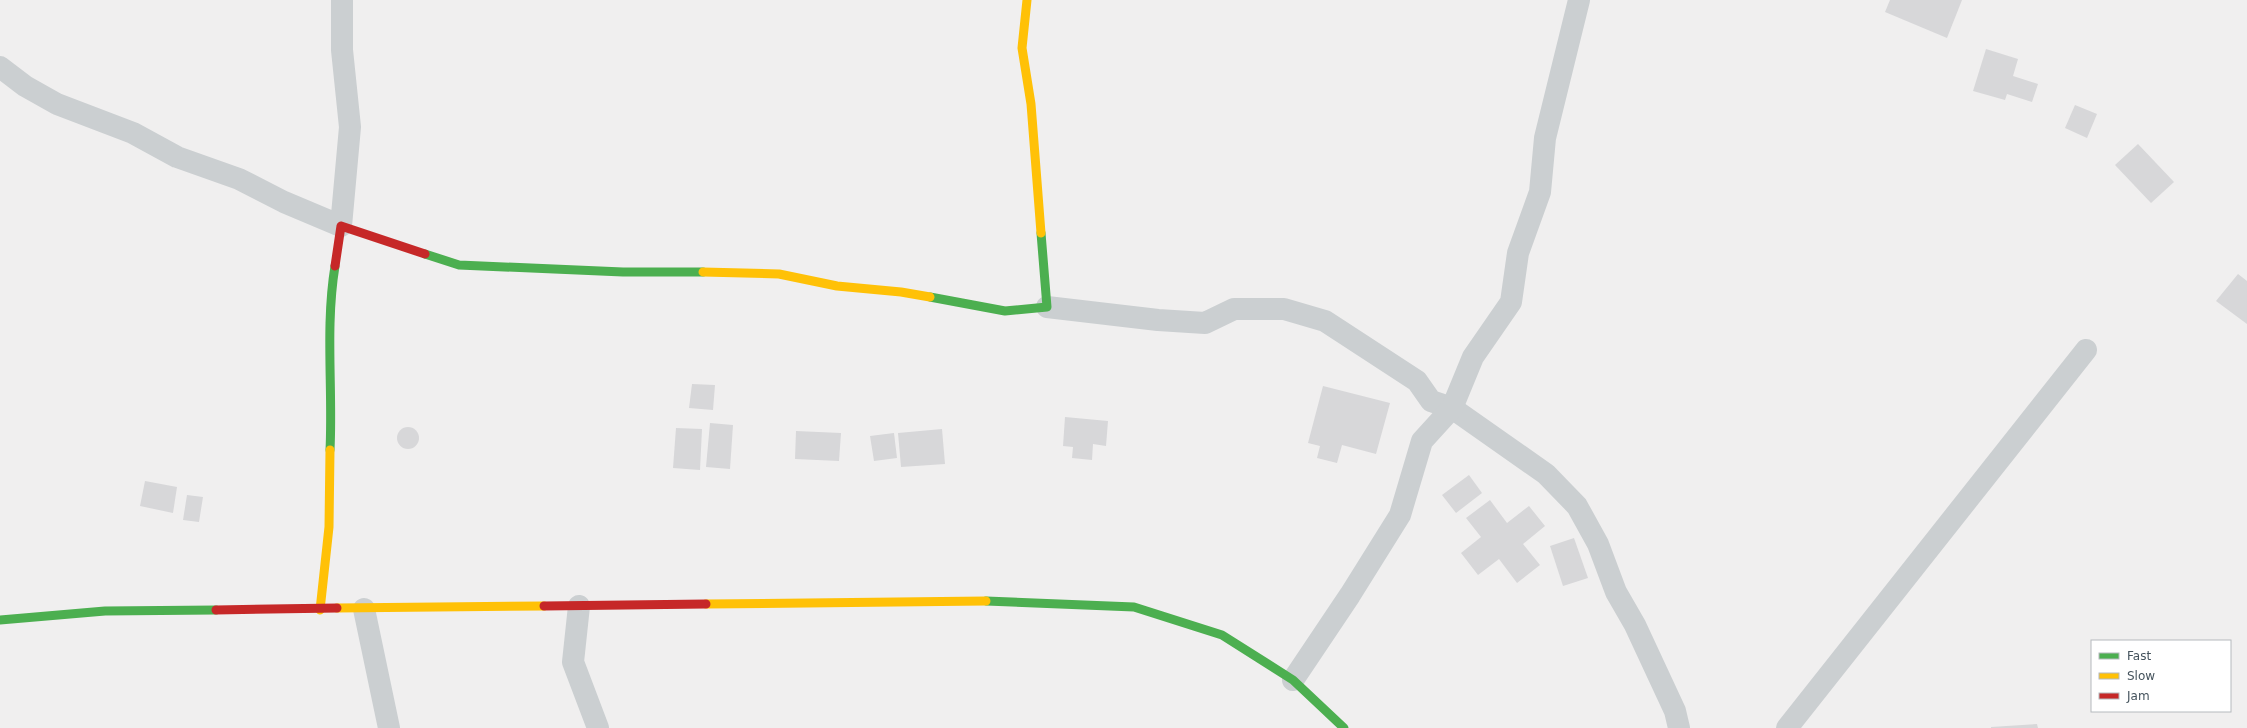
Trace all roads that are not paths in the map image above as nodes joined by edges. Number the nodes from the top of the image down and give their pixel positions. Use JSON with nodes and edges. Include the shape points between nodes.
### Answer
{"nodes":[{"id":1,"x":342,"y":0,"type":"edge"},
{"id":2,"x":1027,"y":0,"type":"edge"},
{"id":3,"x":1579,"y":0,"type":"edge"},
{"id":4,"x":0,"y":67,"type":"edge"},
{"id":5,"x":341,"y":226,"type":"junction"},
{"id":6,"x":1047,"y":307,"type":"junction"},
{"id":7,"x":2086,"y":350,"type":"dead end"},
{"id":8,"x":1452,"y":408,"type":"junction"},
{"id":9,"x":579,"y":606,"type":"junction"},
{"id":10,"x":364,"y":609,"type":"junction"},
{"id":11,"x":320,"y":610,"type":"junction"},
{"id":12,"x":0,"y":620,"type":"edge"},
{"id":13,"x":1293,"y":680,"type":"junction"},
{"id":14,"x":389,"y":728,"type":"edge"},
{"id":15,"x":598,"y":728,"type":"edge"},
{"id":16,"x":1344,"y":728,"type":"edge"},
{"id":17,"x":1679,"y":728,"type":"edge"},
{"id":18,"x":1787,"y":728,"type":"edge"}],
"edges":[{"from":1,"to":5,"type":"street","via":[[342,50],[350,127]]},
{"from":2,"to":6,"type":"street","via":[[1022,48],[1033,126]]},
{"from":3,"to":8,"type":"street","via":[[1545,138],[1540,192],[1518,253],[1511,302],[1473,356]]},
{"from":4,"to":5,"type":"street","via":[[25,86],[57,104],[133,133],[177,157],[238,179]]},
{"from":5,"to":6,"type":"street","via":[[458,265],[623,272],[779,274],[837,286],[901,292],[1005,311]]},
{"from":5,"to":11,"type":"street","via":[[330,295],[329,363],[332,405],[329,527]]},
{"from":6,"to":8,"type":"street","via":[[1206,323],[1234,310],[1284,309],[1326,320],[1417,381],[1431,401]]},
{"from":7,"to":18,"type":"street"},
{"from":8,"to":13,"type":"street","via":[[1422,441],[1400,515]]},
{"from":8,"to":17,"type":"street","via":[[1546,474],[1577,506],[1598,544],[1616,592],[1635,625],[1675,711]]},
{"from":9,"to":10,"type":"street"},
{"from":9,"to":13,"type":"street","via":[[1004,601],[1134,607],[1222,635]]},
{"from":9,"to":15,"type":"street","via":[[573,662]]},
{"from":10,"to":11,"type":"street"},
{"from":10,"to":14,"type":"street"},
{"from":11,"to":12,"type":"street","via":[[105,611]]},
{"from":13,"to":16,"type":"street"}]}
